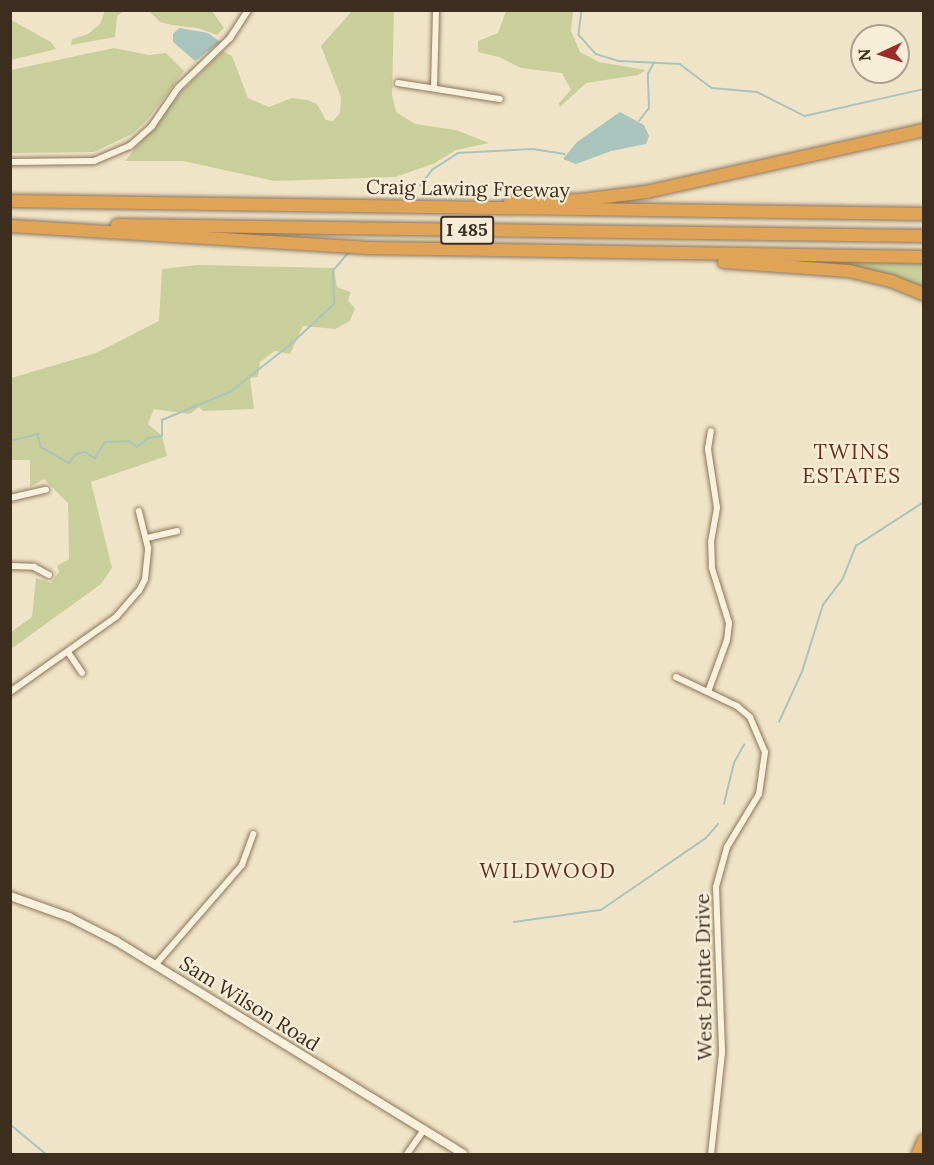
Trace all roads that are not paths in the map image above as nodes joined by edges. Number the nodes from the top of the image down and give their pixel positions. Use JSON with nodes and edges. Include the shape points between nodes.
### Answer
{"nodes":[{"id":1,"x":249,"y":10,"type":"edge"},
{"id":2,"x":436,"y":10,"type":"edge"},
{"id":3,"x":398,"y":83,"type":"dead end"},
{"id":4,"x":434,"y":87,"type":"junction"},
{"id":5,"x":500,"y":99,"type":"dead end"},
{"id":6,"x":924,"y":130,"type":"edge"},
{"id":7,"x":10,"y":162,"type":"edge"},
{"id":8,"x":10,"y":201,"type":"edge"},
{"id":9,"x":476,"y":206,"type":"junction"},
{"id":10,"x":924,"y":208,"type":"edge"},
{"id":11,"x":806,"y":212,"type":"junction"},
{"id":12,"x":924,"y":214,"type":"edge"},
{"id":13,"x":10,"y":226,"type":"edge"},
{"id":14,"x":924,"y":236,"type":"edge"},
{"id":15,"x":640,"y":253,"type":"junction"},
{"id":16,"x":924,"y":257,"type":"edge"},
{"id":17,"x":924,"y":294,"type":"edge"},
{"id":18,"x":711,"y":431,"type":"dead end"},
{"id":19,"x":46,"y":490,"type":"dead end"},
{"id":20,"x":10,"y":498,"type":"edge"},
{"id":21,"x":138,"y":511,"type":"dead end"},
{"id":22,"x":177,"y":531,"type":"dead end"},
{"id":23,"x":147,"y":538,"type":"junction"},
{"id":24,"x":10,"y":566,"type":"edge"},
{"id":25,"x":49,"y":575,"type":"dead end"},
{"id":26,"x":68,"y":652,"type":"junction"},
{"id":27,"x":82,"y":672,"type":"dead end"},
{"id":28,"x":676,"y":677,"type":"dead end"},
{"id":29,"x":10,"y":692,"type":"edge"},
{"id":30,"x":708,"y":692,"type":"junction"},
{"id":31,"x":253,"y":834,"type":"dead end"},
{"id":32,"x":10,"y":896,"type":"edge"},
{"id":33,"x":156,"y":964,"type":"junction"},
{"id":34,"x":424,"y":1130,"type":"junction"},
{"id":35,"x":924,"y":1140,"type":"edge"},
{"id":36,"x":407,"y":1155,"type":"edge"},
{"id":37,"x":463,"y":1155,"type":"edge"},
{"id":38,"x":711,"y":1155,"type":"edge"},
{"id":39,"x":918,"y":1155,"type":"edge"}],
"edges":[{"from":1,"to":7,"type":"street","via":[[230,38],[178,88],[152,126],[130,146],[93,161]]},
{"from":2,"to":4,"type":"street"},
{"from":3,"to":4,"type":"street"},
{"from":4,"to":5,"type":"street"},
{"from":6,"to":9,"type":"highway","via":[[646,192]]},
{"from":8,"to":9,"type":"highway","name":"Craig Lawing Freeway","number":"I 485"},
{"from":9,"to":11,"type":"highway","name":"Craig Lawing Freeway","number":"I 485"},
{"from":10,"to":11,"type":"highway"},
{"from":11,"to":12,"type":"highway","name":"Craig Lawing Freeway","number":"I 485"},
{"from":13,"to":14,"type":"highway","number":"I 485"},
{"from":13,"to":15,"type":"highway","via":[[312,245]]},
{"from":15,"to":16,"type":"highway"},
{"from":15,"to":17,"type":"highway","via":[[849,271]]},
{"from":18,"to":30,"type":"street","via":[[708,449],[717,508],[711,542],[712,568],[726,603],[729,623],[727,640]]},
{"from":19,"to":20,"type":"street"},
{"from":21,"to":23,"type":"street"},
{"from":22,"to":23,"type":"street"},
{"from":23,"to":26,"type":"street","via":[[147,568],[139,591],[116,617]]},
{"from":24,"to":25,"type":"street","via":[[34,567]]},
{"from":26,"to":27,"type":"street"},
{"from":26,"to":29,"type":"street"},
{"from":28,"to":30,"type":"street","name":"West Pointe Drive"},
{"from":30,"to":38,"type":"street","name":"West Pointe Drive","via":[[750,717],[765,752],[759,794],[727,847],[716,887],[722,1068]]},
{"from":31,"to":33,"type":"street","via":[[242,865]]},
{"from":32,"to":33,"type":"street","name":"Sam Wilson Road","via":[[82,923]]},
{"from":33,"to":34,"type":"street","name":"Sam Wilson Road"},
{"from":34,"to":36,"type":"street"},
{"from":34,"to":37,"type":"street","name":"Sam Wilson Road"},
{"from":35,"to":39,"type":"highway"}]}
